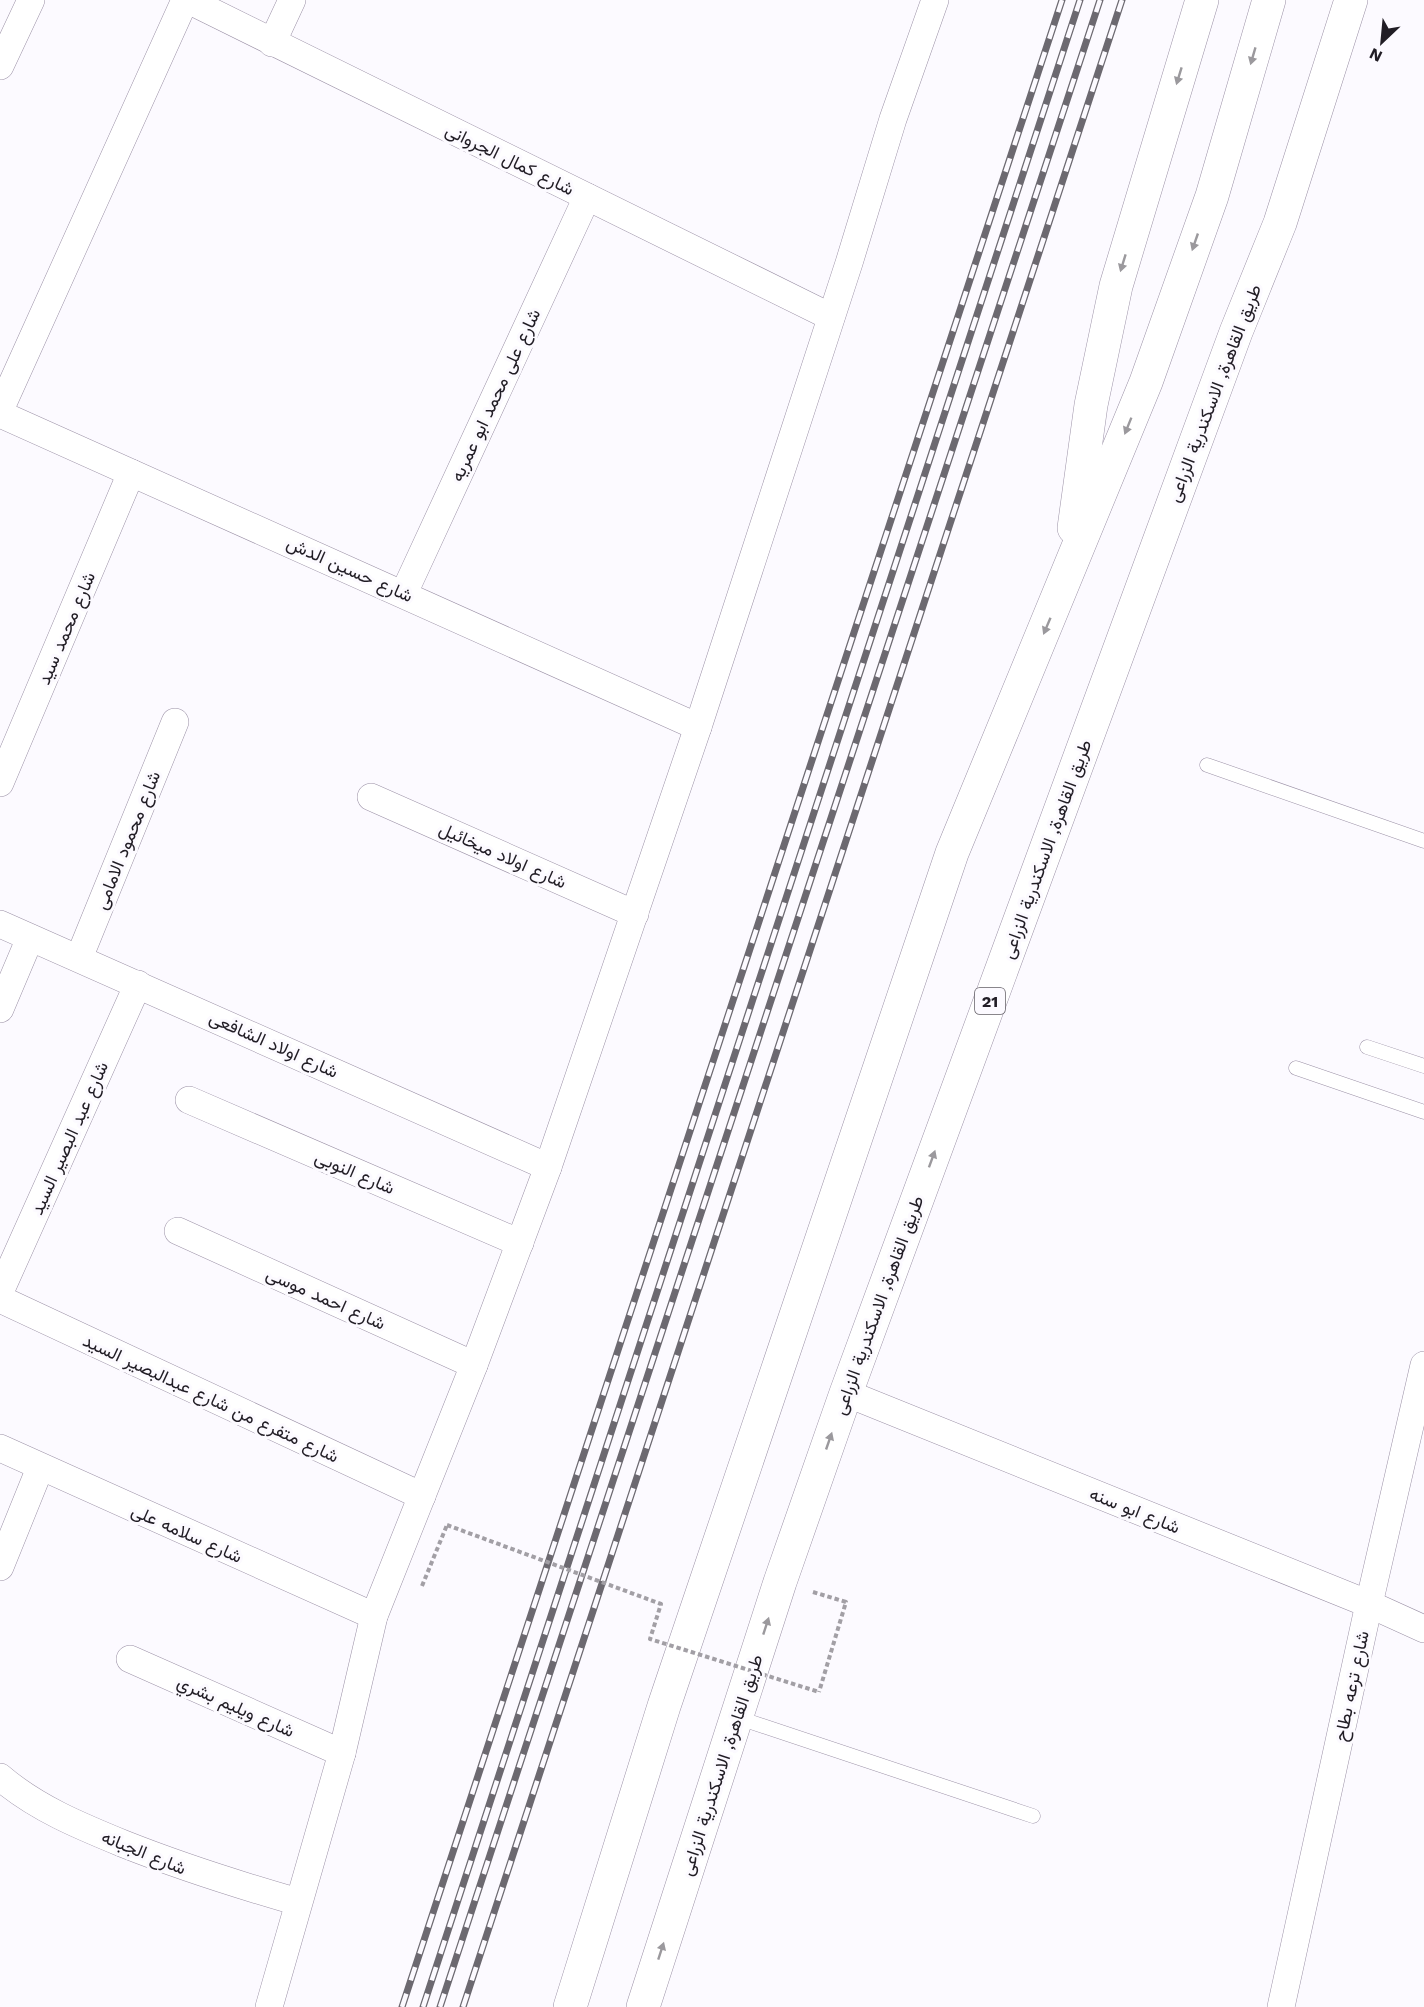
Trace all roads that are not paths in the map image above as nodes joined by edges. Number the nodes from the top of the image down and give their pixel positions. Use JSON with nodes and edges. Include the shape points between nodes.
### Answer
{"nodes":[{"id":1,"x":31,"y":0,"type":"edge"},
{"id":2,"x":187,"y":0,"type":"edge"},
{"id":3,"x":291,"y":0,"type":"edge"},
{"id":4,"x":935,"y":0,"type":"edge"},
{"id":5,"x":1269,"y":0,"type":"edge"},
{"id":6,"x":1351,"y":0,"type":"edge"},
{"id":7,"x":1199,"y":10,"type":"edge"},
{"id":8,"x":272,"y":43,"type":"junction"},
{"id":9,"x":0,"y":66,"type":"edge"},
{"id":10,"x":587,"y":197,"type":"junction"},
{"id":11,"x":831,"y":317,"type":"junction"},
{"id":12,"x":0,"y":412,"type":"edge"},
{"id":13,"x":131,"y":473,"type":"junction"},
{"id":14,"x":1066,"y":580,"type":"junction"},
{"id":15,"x":404,"y":593,"type":"junction"},
{"id":16,"x":175,"y":722,"type":"dead end"},
{"id":17,"x":698,"y":727,"type":"junction"},
{"id":18,"x":1207,"y":765,"type":"dead end"},
{"id":19,"x":0,"y":783,"type":"edge"},
{"id":20,"x":371,"y":797,"type":"dead end"},
{"id":21,"x":1424,"y":841,"type":"edge"},
{"id":22,"x":635,"y":914,"type":"junction"},
{"id":23,"x":0,"y":924,"type":"edge"},
{"id":24,"x":30,"y":938,"type":"junction"},
{"id":25,"x":79,"y":958,"type":"junction"},
{"id":26,"x":138,"y":984,"type":"junction"},
{"id":27,"x":0,"y":1009,"type":"edge"},
{"id":28,"x":1367,"y":1047,"type":"dead end"},
{"id":29,"x":1424,"y":1066,"type":"edge"},
{"id":30,"x":1296,"y":1068,"type":"dead end"},
{"id":31,"x":189,"y":1100,"type":"dead end"},
{"id":32,"x":1424,"y":1112,"type":"edge"},
{"id":33,"x":548,"y":1167,"type":"junction"},
{"id":34,"x":178,"y":1231,"type":"dead end"},
{"id":35,"x":520,"y":1243,"type":"junction"},
{"id":36,"x":0,"y":1292,"type":"edge"},
{"id":37,"x":0,"y":1299,"type":"edge"},
{"id":38,"x":474,"y":1365,"type":"junction"},
{"id":39,"x":1424,"y":1365,"type":"edge"},
{"id":40,"x":846,"y":1393,"type":"junction"},
{"id":41,"x":0,"y":1448,"type":"edge"},
{"id":42,"x":40,"y":1467,"type":"junction"},
{"id":43,"x":422,"y":1496,"type":"junction"},
{"id":44,"x":0,"y":1567,"type":"edge"},
{"id":45,"x":1369,"y":1604,"type":"junction"},
{"id":46,"x":374,"y":1616,"type":"junction"},
{"id":47,"x":1424,"y":1629,"type":"edge"},
{"id":48,"x":130,"y":1659,"type":"dead end"},
{"id":49,"x":736,"y":1717,"type":"junction"},
{"id":50,"x":342,"y":1753,"type":"junction"},
{"id":51,"x":0,"y":1777,"type":"edge"},
{"id":52,"x":1033,"y":1816,"type":"dead end"},
{"id":53,"x":298,"y":1902,"type":"junction"},
{"id":54,"x":269,"y":2007,"type":"edge"},
{"id":55,"x":570,"y":2007,"type":"edge"},
{"id":56,"x":643,"y":2007,"type":"edge"},
{"id":57,"x":1281,"y":2007,"type":"edge"}],
"edges":[{"from":1,"to":9,"type":"street"},
{"from":2,"to":8,"type":"street","name":"شارع كمال الجروانى"},
{"from":2,"to":12,"type":"street"},
{"from":3,"to":8,"type":"street"},
{"from":4,"to":11,"type":"street"},
{"from":5,"to":14,"type":"highway","one_way":true,"via":[[1212,196],[1146,382]]},
{"from":40,"to":6,"type":"highway","name":"طريق القاهرة, الاسكندرية الزراعى","number":"21","one_way":true,"via":[[1236,332],[1280,223]]},
{"from":7,"to":14,"type":"highway","one_way":true,"via":[[1102,345]]},
{"from":8,"to":10,"type":"street","name":"شارع كمال الجروانى"},
{"from":10,"to":11,"type":"street","name":"شارع كمال الجروانى"},
{"from":10,"to":15,"type":"street","name":"شارع على محمد ابو عمريه"},
{"from":11,"to":17,"type":"street"},
{"from":12,"to":13,"type":"street","name":"شارع حسين الدش"},
{"from":13,"to":15,"type":"street","name":"شارع حسين الدش"},
{"from":13,"to":19,"type":"street","name":"شارع محمد سيد"},
{"from":14,"to":55,"type":"highway","one_way":true,"via":[[952,853],[664,1706]]},
{"from":15,"to":17,"type":"street","name":"شارع حسين الدش"},
{"from":16,"to":25,"type":"street","name":"شارع محمود الامامى"},
{"from":17,"to":22,"type":"street"},
{"from":18,"to":21,"type":"lane"},
{"from":20,"to":22,"type":"street","name":"شارع اولاد ميخائيل"},
{"from":22,"to":33,"type":"street"},
{"from":23,"to":24,"type":"street","name":"شارع اولاد الشافعى"},
{"from":24,"to":25,"type":"street","name":"شارع اولاد الشافعى"},
{"from":24,"to":27,"type":"street"},
{"from":25,"to":26,"type":"street","name":"شارع اولاد الشافعى"},
{"from":26,"to":33,"type":"street","name":"شارع اولاد الشافعى"},
{"from":26,"to":36,"type":"street","name":"شارع عبد البصير السيد"},
{"from":28,"to":29,"type":"lane"},
{"from":30,"to":32,"type":"lane"},
{"from":31,"to":35,"type":"street","name":"شارع النوبى"},
{"from":33,"to":35,"type":"street"},
{"from":34,"to":38,"type":"street","name":"شارع احمد موسى"},
{"from":35,"to":38,"type":"street"},
{"from":37,"to":43,"type":"street","name":"شارع متفرع من شارع عبدالبصير السيد"},
{"from":38,"to":43,"type":"street"},
{"from":39,"to":45,"type":"street","name":"شارع ترعه بطاح"},
{"from":40,"to":45,"type":"street","name":"شارع ابو سنه"},
{"from":49,"to":40,"type":"highway","name":"طريق القاهرة, الاسكندرية الزراعى","number":"21","one_way":true},
{"from":41,"to":42,"type":"street","name":"شارع سلامه على"},
{"from":42,"to":44,"type":"street"},
{"from":42,"to":46,"type":"street","name":"شارع سلامه على"},
{"from":43,"to":46,"type":"street"},
{"from":45,"to":47,"type":"street","name":"شارع ابو سنه"},
{"from":45,"to":57,"type":"street","name":"شارع ترعه بطاح"},
{"from":46,"to":50,"type":"street"},
{"from":48,"to":50,"type":"street","name":"شارع ويليم بشري"},
{"from":49,"to":52,"type":"lane"},
{"from":56,"to":49,"type":"highway","name":"طريق القاهرة, الاسكندرية الزراعى","number":"21","one_way":true},
{"from":50,"to":53,"type":"street"},
{"from":51,"to":53,"type":"street","name":"شارع الجبانه","via":[[21,1795],[78,1826],[198,1874]]},
{"from":53,"to":54,"type":"street"}]}
